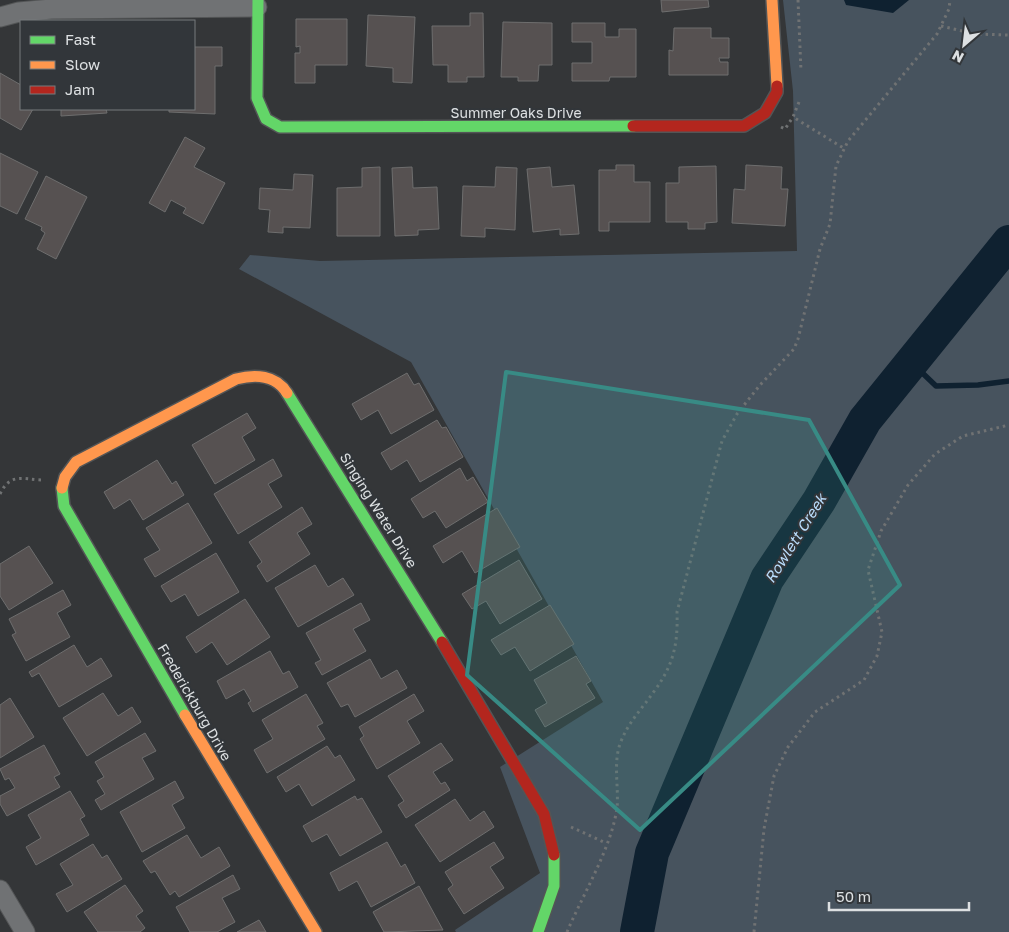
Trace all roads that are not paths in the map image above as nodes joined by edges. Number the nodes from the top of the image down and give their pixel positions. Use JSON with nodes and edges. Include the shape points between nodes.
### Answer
{"nodes":[{"id":1,"x":772,"y":0,"type":"edge"},
{"id":2,"x":257,"y":3,"type":"edge"},
{"id":3,"x":0,"y":17,"type":"edge"},
{"id":4,"x":62,"y":482,"type":"joint"},
{"id":5,"x":0,"y":890,"type":"edge"},
{"id":6,"x":25,"y":932,"type":"edge"},
{"id":7,"x":316,"y":932,"type":"edge"},
{"id":8,"x":538,"y":932,"type":"edge"}],
"edges":[{"from":1,"to":2,"type":"street","name":"Summer Oaks Drive","via":[[777,92],[765,113],[744,126],[276,126],[265,120],[257,98]]},
{"from":2,"to":3,"type":"street","via":[[51,8]]},
{"from":4,"to":7,"type":"street","name":"Frederickburg Drive","via":[[64,506]]},
{"from":4,"to":8,"type":"street","name":"Singing Water Drive","via":[[67,470],[76,462],[236,379],[261,375],[283,386],[404,577],[544,814],[552,846],[555,879]]},
{"from":5,"to":6,"type":"street"}]}
